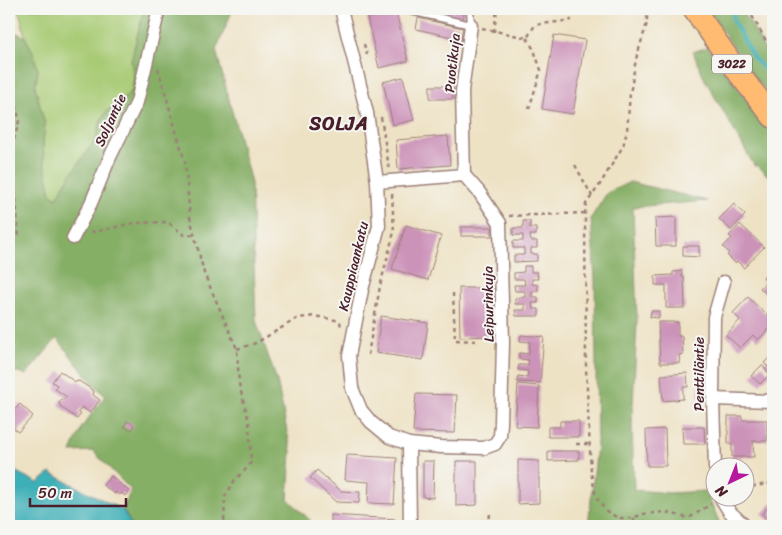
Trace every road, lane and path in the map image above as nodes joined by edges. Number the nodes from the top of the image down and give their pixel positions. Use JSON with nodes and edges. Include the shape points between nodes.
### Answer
{"nodes":[{"id":1,"x":159,"y":9,"type":"edge"},
{"id":2,"x":341,"y":9,"type":"edge"},
{"id":3,"x":402,"y":9,"type":"edge"},
{"id":4,"x":470,"y":9,"type":"edge"},
{"id":5,"x":498,"y":9,"type":"edge"},
{"id":6,"x":644,"y":9,"type":"edge"},
{"id":7,"x":694,"y":9,"type":"edge"},
{"id":8,"x":748,"y":9,"type":"edge"},
{"id":9,"x":572,"y":20,"type":"dead end"},
{"id":10,"x":471,"y":25,"type":"junction"},
{"id":11,"x":494,"y":32,"type":"junction"},
{"id":12,"x":527,"y":38,"type":"junction"},
{"id":13,"x":150,"y":45,"type":"junction"},
{"id":14,"x":773,"y":53,"type":"edge"},
{"id":15,"x":9,"y":100,"type":"edge"},
{"id":16,"x":529,"y":108,"type":"dead end"},
{"id":17,"x":773,"y":116,"type":"edge"},
{"id":18,"x":575,"y":165,"type":"dead end"},
{"id":19,"x":464,"y":175,"type":"junction"},
{"id":20,"x":376,"y":182,"type":"junction"},
{"id":21,"x":592,"y":196,"type":"junction"},
{"id":22,"x":585,"y":213,"type":"junction"},
{"id":23,"x":496,"y":216,"type":"junction"},
{"id":24,"x":94,"y":232,"type":"dead end"},
{"id":25,"x":194,"y":235,"type":"junction"},
{"id":26,"x":73,"y":238,"type":"dead end"},
{"id":27,"x":19,"y":239,"type":"dead end"},
{"id":28,"x":724,"y":282,"type":"dead end"},
{"id":29,"x":453,"y":293,"type":"dead end"},
{"id":30,"x":341,"y":329,"type":"dead end"},
{"id":31,"x":477,"y":341,"type":"dead end"},
{"id":32,"x":237,"y":349,"type":"junction"},
{"id":33,"x":713,"y":399,"type":"junction"},
{"id":34,"x":773,"y":401,"type":"edge"},
{"id":35,"x":409,"y":444,"type":"junction"},
{"id":36,"x":576,"y":444,"type":"dead end"},
{"id":37,"x":589,"y":444,"type":"junction"},
{"id":38,"x":715,"y":458,"type":"edge"},
{"id":39,"x":773,"y":483,"type":"edge"},
{"id":40,"x":754,"y":486,"type":"edge"},
{"id":41,"x":705,"y":508,"type":"edge"},
{"id":42,"x":726,"y":508,"type":"edge"},
{"id":43,"x":490,"y":512,"type":"dead end"},
{"id":44,"x":633,"y":518,"type":"junction"},
{"id":45,"x":533,"y":519,"type":"dead end"},
{"id":46,"x":224,"y":526,"type":"edge"},
{"id":47,"x":410,"y":526,"type":"edge"},
{"id":48,"x":490,"y":526,"type":"edge"},
{"id":49,"x":533,"y":526,"type":"edge"},
{"id":50,"x":637,"y":526,"type":"edge"},
{"id":51,"x":745,"y":526,"type":"edge"}],
"edges":[{"from":1,"to":13,"type":"street","name":"Soljantie"},
{"from":2,"to":20,"type":"street","name":"Kauppiaankatu","via":[[367,113]]},
{"from":3,"to":10,"type":"lane","name":"Puotikuja"},
{"from":4,"to":10,"type":"lane"},
{"from":5,"to":11,"type":"path"},
{"from":6,"to":21,"type":"path","via":[[647,23],[636,59],[623,146]]},
{"from":7,"to":17,"type":"main road","number":"3022"},
{"from":8,"to":14,"type":"path"},
{"from":9,"to":12,"type":"path","via":[[535,25]]},
{"from":10,"to":11,"type":"path"},
{"from":10,"to":19,"type":"street","name":"Puotikuja","via":[[462,91]]},
{"from":11,"to":12,"type":"path"},
{"from":12,"to":16,"type":"path","via":[[541,70]]},
{"from":13,"to":25,"type":"path","via":[[185,162]]},
{"from":13,"to":26,"type":"street","name":"Soljantie","via":[[137,102]]},
{"from":15,"to":27,"type":"path","via":[[17,108],[19,121],[12,147]]},
{"from":18,"to":21,"type":"path"},
{"from":19,"to":20,"type":"street"},
{"from":19,"to":23,"type":"street","name":"Leipurinkuja"},
{"from":20,"to":35,"type":"street","name":"Kauppiaankatu","via":[[379,226],[349,356],[352,388],[371,422],[389,438]]},
{"from":21,"to":22,"type":"path","via":[[586,204]]},
{"from":22,"to":23,"type":"path"},
{"from":22,"to":37,"type":"path"},
{"from":23,"to":35,"type":"street","name":"Leipurinkuja","via":[[500,223],[504,342],[500,436],[495,444],[484,448]]},
{"from":24,"to":25,"type":"path","via":[[134,223],[168,222],[184,235]]},
{"from":25,"to":32,"type":"path","via":[[204,273]]},
{"from":28,"to":33,"type":"street","name":"Penttiläntie","via":[[714,317]]},
{"from":29,"to":31,"type":"path","via":[[455,340]]},
{"from":30,"to":32,"type":"path","via":[[340,321],[315,316],[298,318],[256,343]]},
{"from":32,"to":46,"type":"path","via":[[239,384],[249,422],[251,462],[225,497]]},
{"from":33,"to":34,"type":"street"},
{"from":33,"to":38,"type":"street","name":"Penttiläntie"},
{"from":35,"to":47,"type":"street"},
{"from":36,"to":37,"type":"path"},
{"from":37,"to":44,"type":"path","via":[[596,497],[606,511],[618,518]]},
{"from":39,"to":40,"type":"path"},
{"from":41,"to":44,"type":"path","via":[[689,518],[665,512]]},
{"from":42,"to":51,"type":"street"},
{"from":43,"to":48,"type":"path"},
{"from":44,"to":50,"type":"path"},
{"from":45,"to":49,"type":"path"}]}
